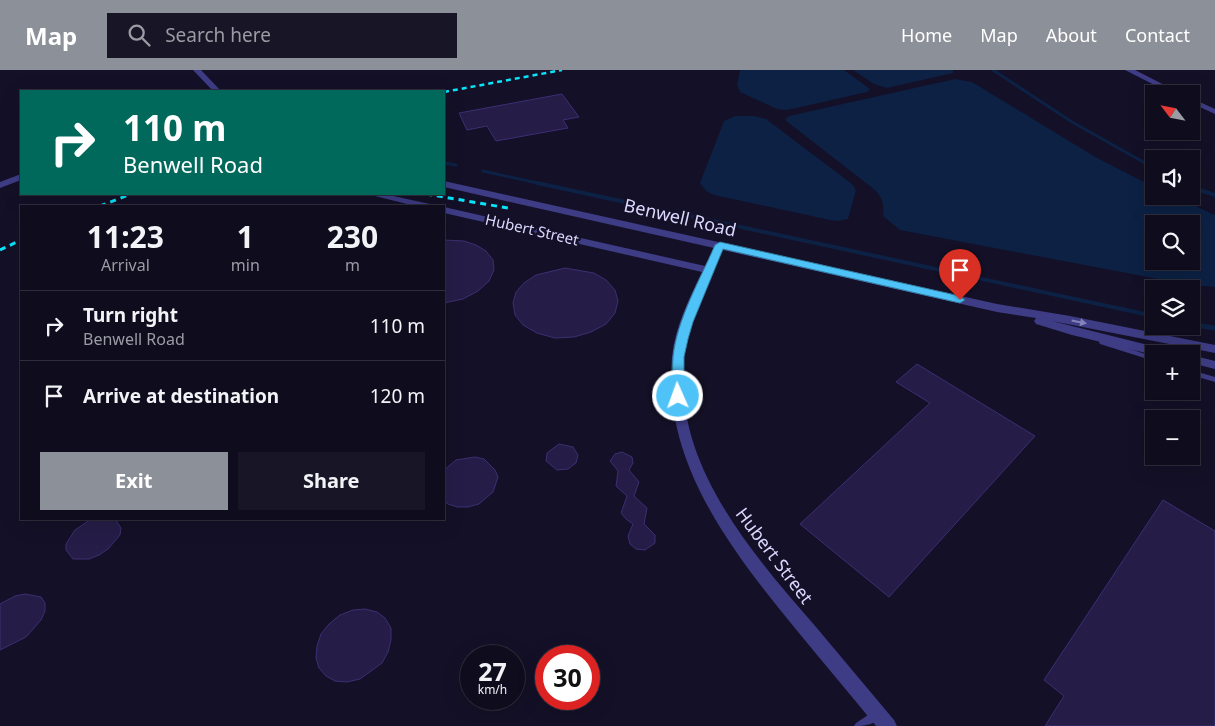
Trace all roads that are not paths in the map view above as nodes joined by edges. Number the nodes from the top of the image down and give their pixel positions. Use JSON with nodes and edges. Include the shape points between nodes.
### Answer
{"nodes":[{"id":1,"x":197,"y":70,"type":"edge"},
{"id":2,"x":1129,"y":70,"type":"edge"},
{"id":3,"x":1160,"y":85,"type":"edge"},
{"id":4,"x":216,"y":90,"type":"edge"},
{"id":5,"x":1200,"y":104,"type":"edge"},
{"id":6,"x":1215,"y":112,"type":"edge"},
{"id":7,"x":20,"y":177,"type":"edge"},
{"id":8,"x":445,"y":184,"type":"edge"},
{"id":9,"x":0,"y":185,"type":"edge"},
{"id":10,"x":377,"y":195,"type":"edge"},
{"id":11,"x":422,"y":205,"type":"edge"},
{"id":12,"x":445,"y":210,"type":"edge"},
{"id":13,"x":720,"y":245,"type":"junction"},
{"id":14,"x":709,"y":270,"type":"junction"},
{"id":15,"x":996,"y":308,"type":"junction"},
{"id":16,"x":1072,"y":331,"type":"junction"},
{"id":17,"x":1145,"y":348,"type":"edge"},
{"id":18,"x":1215,"y":349,"type":"edge"},
{"id":19,"x":1145,"y":356,"type":"edge"},
{"id":20,"x":1200,"y":361,"type":"edge"},
{"id":21,"x":1215,"y":365,"type":"edge"},
{"id":22,"x":1200,"y":375,"type":"edge"},
{"id":23,"x":1215,"y":380,"type":"edge"},
{"id":24,"x":877,"y":714,"type":"junction"},
{"id":25,"x":859,"y":726,"type":"edge"},
{"id":26,"x":888,"y":726,"type":"edge"}],
"edges":[{"from":1,"to":4,"type":"street"},
{"from":2,"to":3,"type":"street"},
{"from":5,"to":6,"type":"street"},
{"from":7,"to":9,"type":"street"},
{"from":8,"to":13,"type":"street","name":"Benwell Road"},
{"from":10,"to":11,"type":"street"},
{"from":12,"to":14,"type":"street","name":"Hubert Street"},
{"from":13,"to":14,"type":"street","name":"Hubert Street"},
{"from":13,"to":15,"type":"street","name":"Benwell Road"},
{"from":14,"to":24,"type":"street","name":"Hubert Street","via":[[687,322],[678,357],[680,408],[694,461],[736,543]]},
{"from":15,"to":16,"type":"street","name":"Benwell Road"},
{"from":15,"to":18,"type":"street","name":"Benwell Road","one_way":true},
{"from":16,"to":17,"type":"street","name":"Benwell Road"},
{"from":16,"to":19,"type":"lane","name":"Benwell Road"},
{"from":20,"to":21,"type":"street"},
{"from":22,"to":23,"type":"lane"},
{"from":24,"to":25,"type":"lane"},
{"from":24,"to":26,"type":"street","name":"Hubert Street"}]}
